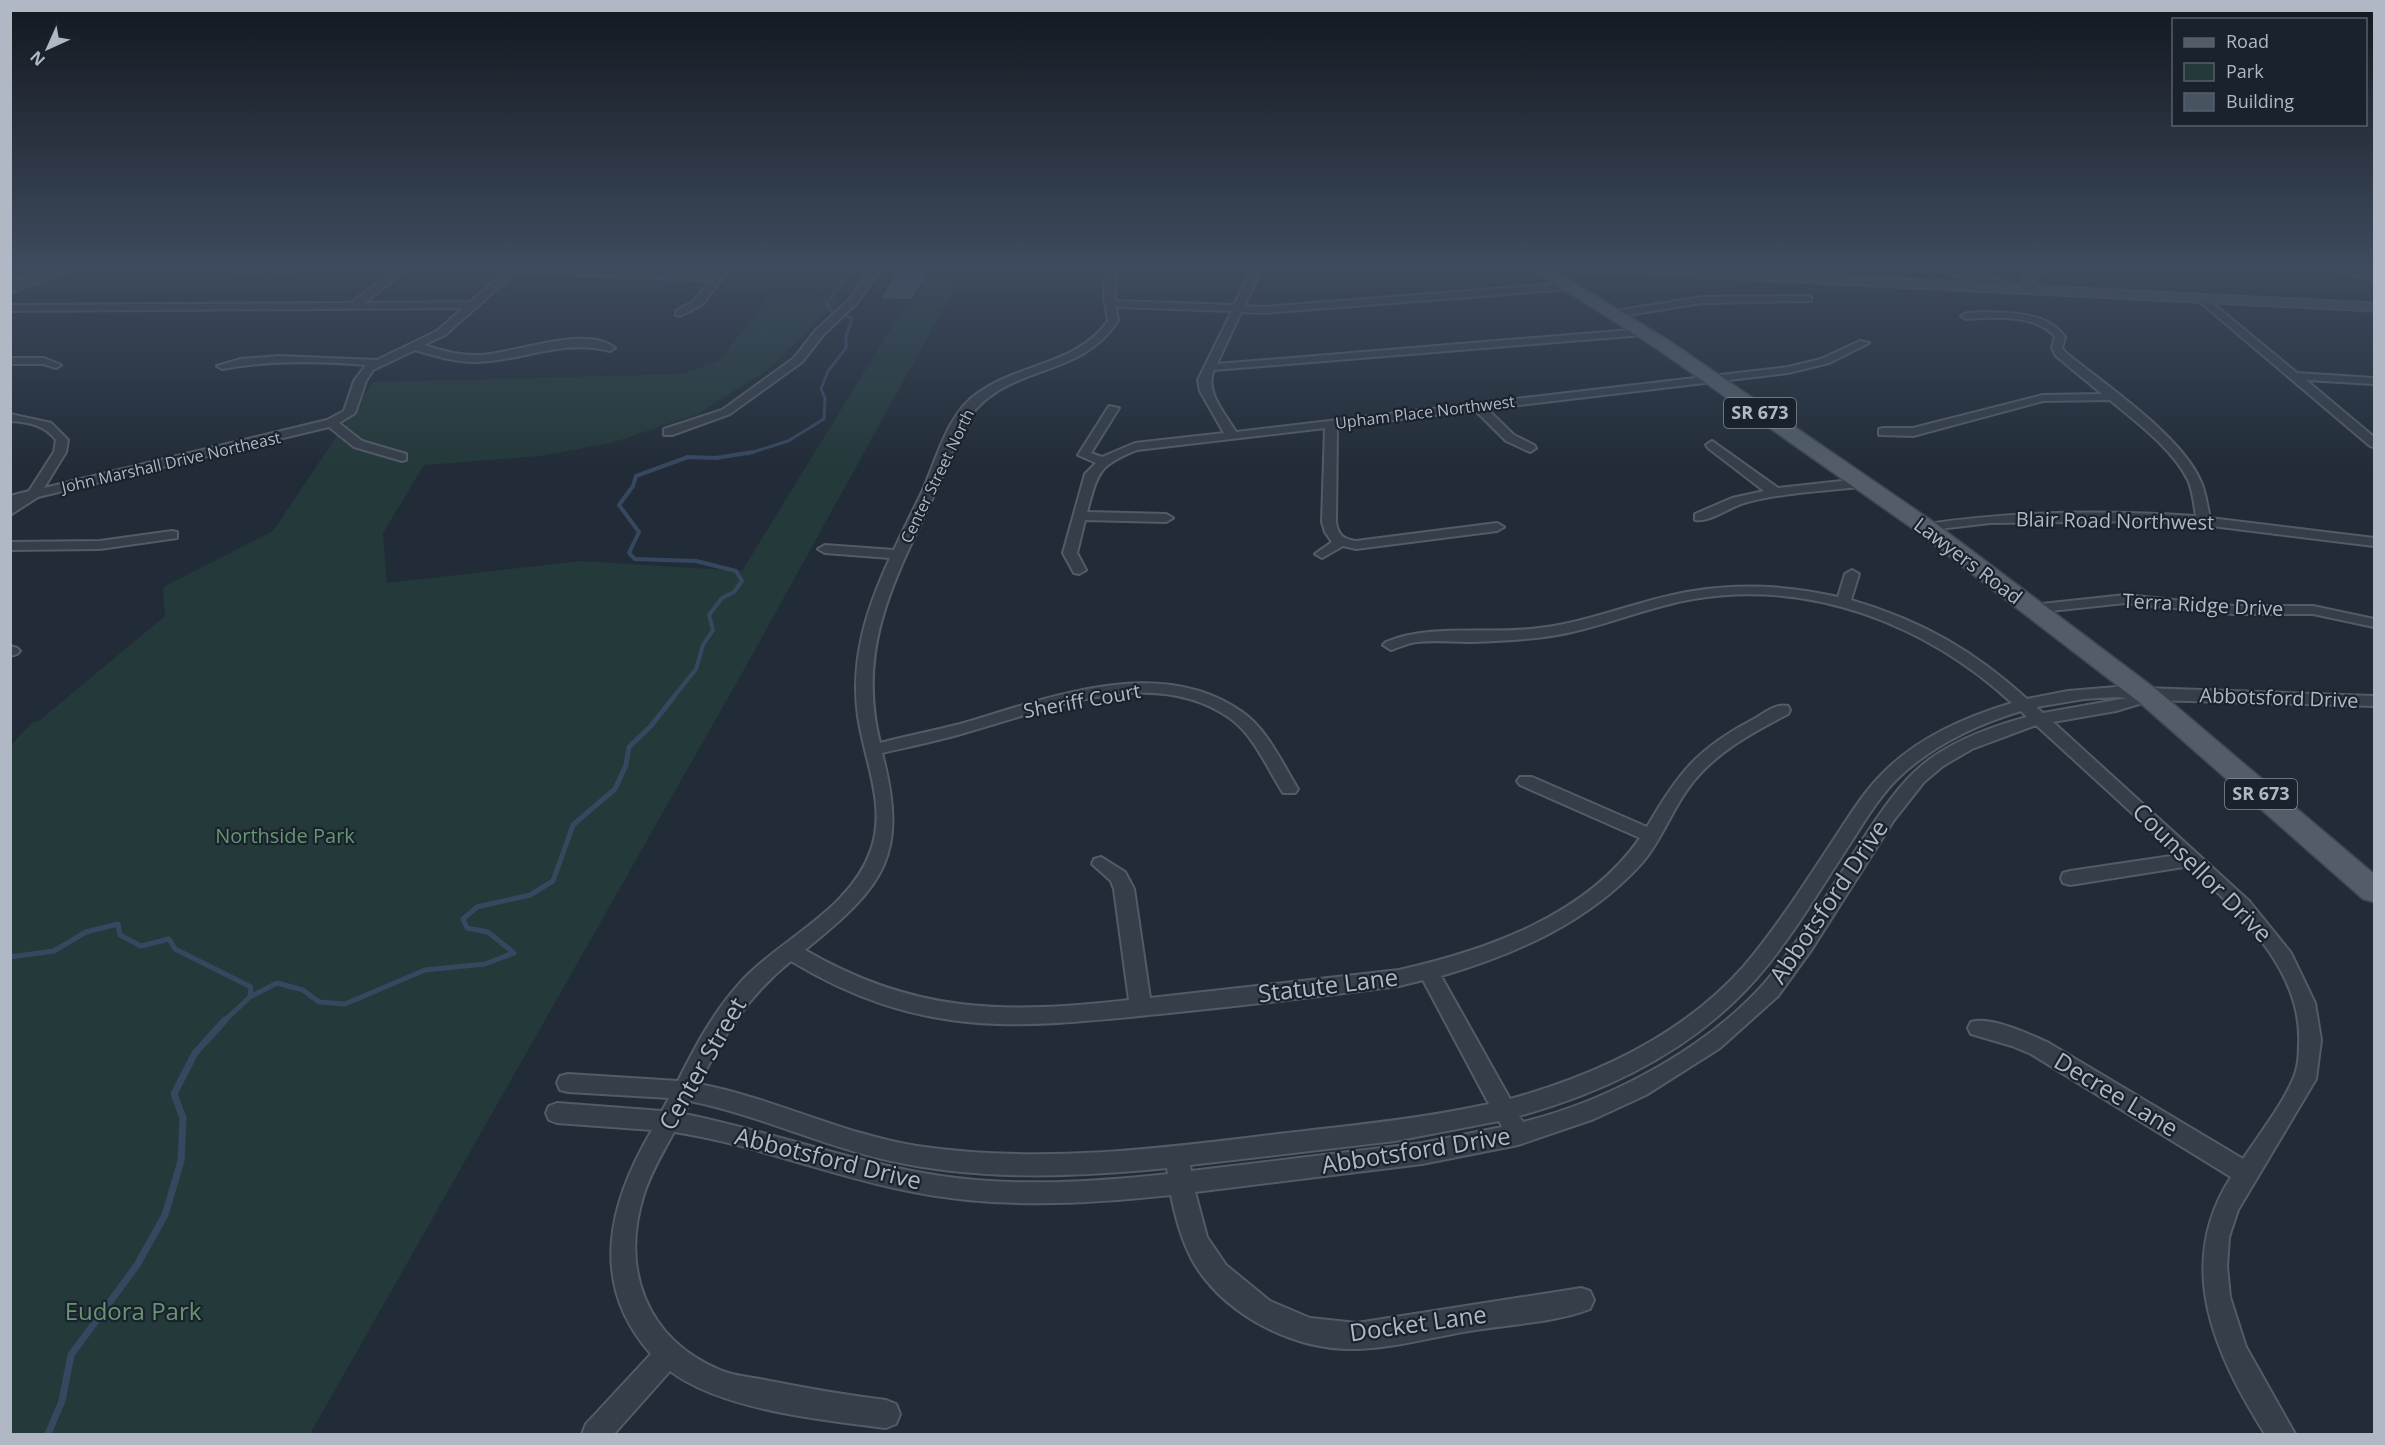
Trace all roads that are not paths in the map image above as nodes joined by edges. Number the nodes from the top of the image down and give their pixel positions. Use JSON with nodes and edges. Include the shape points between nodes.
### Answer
{"nodes":[{"id":1,"x":440,"y":333,"type":"edge"},
{"id":2,"x":819,"y":333,"type":"edge"},
{"id":3,"x":1105,"y":333,"type":"edge"},
{"id":4,"x":1225,"y":333,"type":"edge"},
{"id":5,"x":1626,"y":333,"type":"edge"},
{"id":6,"x":1645,"y":333,"type":"edge"},
{"id":7,"x":2058,"y":333,"type":"edge"},
{"id":8,"x":2244,"y":333,"type":"edge"},
{"id":9,"x":1864,"y":343,"type":"dead end"},
{"id":10,"x":415,"y":346,"type":"junction"},
{"id":11,"x":610,"y":348,"type":"dead end"},
{"id":12,"x":10,"y":361,"type":"edge"},
{"id":13,"x":376,"y":363,"type":"junction"},
{"id":14,"x":56,"y":365,"type":"dead end"},
{"id":15,"x":222,"y":366,"type":"dead end"},
{"id":16,"x":1209,"y":367,"type":"junction"},
{"id":17,"x":2295,"y":376,"type":"junction"},
{"id":18,"x":1711,"y":380,"type":"junction"},
{"id":19,"x":2374,"y":381,"type":"edge"},
{"id":20,"x":2110,"y":397,"type":"junction"},
{"id":21,"x":1477,"y":406,"type":"junction"},
{"id":22,"x":1113,"y":408,"type":"dead end"},
{"id":23,"x":10,"y":417,"type":"edge"},
{"id":24,"x":331,"y":423,"type":"junction"},
{"id":25,"x":1331,"y":423,"type":"junction"},
{"id":26,"x":668,"y":432,"type":"dead end"},
{"id":27,"x":1883,"y":432,"type":"dead end"},
{"id":28,"x":1231,"y":434,"type":"junction"},
{"id":29,"x":2374,"y":443,"type":"edge"},
{"id":30,"x":1712,"y":445,"type":"dead end"},
{"id":31,"x":1530,"y":448,"type":"dead end"},
{"id":32,"x":402,"y":457,"type":"dead end"},
{"id":33,"x":1103,"y":460,"type":"junction"},
{"id":34,"x":1860,"y":483,"type":"junction"},
{"id":35,"x":34,"y":494,"type":"junction"},
{"id":36,"x":1777,"y":494,"type":"junction"},
{"id":37,"x":10,"y":500,"type":"edge"},
{"id":38,"x":10,"y":512,"type":"edge"},
{"id":39,"x":1079,"y":516,"type":"junction"},
{"id":40,"x":1700,"y":517,"type":"dead end"},
{"id":41,"x":1166,"y":518,"type":"dead end"},
{"id":42,"x":2204,"y":521,"type":"junction"},
{"id":43,"x":1497,"y":527,"type":"dead end"},
{"id":44,"x":1927,"y":528,"type":"junction"},
{"id":45,"x":172,"y":535,"type":"dead end"},
{"id":46,"x":1340,"y":542,"type":"junction"},
{"id":47,"x":2374,"y":542,"type":"edge"},
{"id":48,"x":10,"y":546,"type":"edge"},
{"id":49,"x":825,"y":549,"type":"dead end"},
{"id":50,"x":899,"y":554,"type":"junction"},
{"id":51,"x":1322,"y":554,"type":"dead end"},
{"id":52,"x":1079,"y":570,"type":"dead end"},
{"id":53,"x":1852,"y":574,"type":"dead end"},
{"id":54,"x":884,"y":587,"type":"joint"},
{"id":55,"x":1844,"y":604,"type":"junction"},
{"id":56,"x":2031,"y":609,"type":"junction"},
{"id":57,"x":2374,"y":623,"type":"edge"},
{"id":58,"x":1391,"y":645,"type":"dead end"},
{"id":59,"x":2148,"y":696,"type":"junction"},
{"id":60,"x":2374,"y":701,"type":"edge"},
{"id":61,"x":1782,"y":710,"type":"dead end"},
{"id":62,"x":2032,"y":712,"type":"junction"},
{"id":63,"x":873,"y":750,"type":"junction"},
{"id":64,"x":1526,"y":781,"type":"dead end"},
{"id":65,"x":1289,"y":789,"type":"dead end"},
{"id":66,"x":1652,"y":836,"type":"junction"},
{"id":67,"x":2193,"y":859,"type":"junction"},
{"id":68,"x":1101,"y":864,"type":"dead end"},
{"id":69,"x":2070,"y":878,"type":"dead end"},
{"id":70,"x":2374,"y":891,"type":"edge"},
{"id":71,"x":789,"y":950,"type":"junction"},
{"id":72,"x":1429,"y":972,"type":"junction"},
{"id":73,"x":1141,"y":1008,"type":"junction"},
{"id":74,"x":1979,"y":1028,"type":"dead end"},
{"id":75,"x":568,"y":1083,"type":"dead end"},
{"id":76,"x":685,"y":1091,"type":"junction"},
{"id":77,"x":1504,"y":1109,"type":"junction"},
{"id":78,"x":557,"y":1113,"type":"dead end"},
{"id":79,"x":668,"y":1122,"type":"junction"},
{"id":80,"x":1518,"y":1135,"type":"junction"},
{"id":81,"x":1177,"y":1157,"type":"junction"},
{"id":82,"x":2246,"y":1174,"type":"junction"},
{"id":83,"x":1182,"y":1183,"type":"junction"},
{"id":84,"x":1581,"y":1300,"type":"dead end"},
{"id":85,"x":668,"y":1354,"type":"junction"},
{"id":86,"x":886,"y":1414,"type":"dead end"},
{"id":87,"x":596,"y":1434,"type":"edge"},
{"id":88,"x":2281,"y":1434,"type":"edge"}],
"edges":[{"from":1,"to":10,"type":"street"},
{"from":2,"to":26,"type":"street","via":[[798,360],[726,412]]},
{"from":3,"to":50,"type":"street","name":"Center Street North","via":[[1070,357],[1005,381],[971,405]]},
{"from":4,"to":16,"type":"street"},
{"from":5,"to":16,"type":"street"},
{"from":6,"to":18,"type":"main road","name":"Lawyers Road","number":"SR 673"},
{"from":7,"to":20,"type":"street","via":[[2060,354]]},
{"from":8,"to":17,"type":"street"},
{"from":9,"to":18,"type":"street","name":"Upham Place Northwest","via":[[1841,356],[1808,366]]},
{"from":10,"to":11,"type":"street","via":[[448,356],[478,359],[568,344],[592,343]]},
{"from":10,"to":13,"type":"street"},
{"from":12,"to":14,"type":"street"},
{"from":13,"to":15,"type":"street","via":[[257,361]]},
{"from":13,"to":24,"type":"street","via":[[360,381],[349,413]]},
{"from":16,"to":28,"type":"street","via":[[1204,388]]},
{"from":17,"to":19,"type":"street"},
{"from":17,"to":29,"type":"street"},
{"from":18,"to":21,"type":"street","name":"Upham Place Northwest"},
{"from":18,"to":34,"type":"main road","name":"Lawyers Road","number":"SR 673"},
{"from":20,"to":27,"type":"street","via":[[2043,398],[1913,432]]},
{"from":20,"to":42,"type":"street","via":[[2186,467]]},
{"from":21,"to":25,"type":"street","name":"Upham Place Northwest"},
{"from":21,"to":31,"type":"street","via":[[1510,438]]},
{"from":22,"to":33,"type":"street","via":[[1084,455]]},
{"from":23,"to":35,"type":"street","via":[[43,423],[62,440],[60,452]]},
{"from":24,"to":32,"type":"street","via":[[358,444]]},
{"from":24,"to":35,"type":"street","name":"John Marshall Drive Northeast"},
{"from":25,"to":28,"type":"street","name":"Upham Place Northwest"},
{"from":25,"to":46,"type":"street","via":[[1329,522],[1330,534]]},
{"from":28,"to":33,"type":"street","name":"Upham Place Northwest","via":[[1141,446]]},
{"from":30,"to":36,"type":"street"},
{"from":33,"to":39,"type":"street","via":[[1091,474]]},
{"from":34,"to":36,"type":"street"},
{"from":34,"to":44,"type":"main road","name":"Lawyers Road","number":"SR 673"},
{"from":35,"to":37,"type":"street","name":"John Marshall Drive Northeast"},
{"from":35,"to":38,"type":"street"},
{"from":36,"to":40,"type":"street","via":[[1734,502]]},
{"from":39,"to":41,"type":"street"},
{"from":39,"to":52,"type":"street","via":[[1070,553]]},
{"from":42,"to":44,"type":"street","name":"Blair Road Northwest","via":[[1990,519]]},
{"from":42,"to":47,"type":"street","name":"Blair Road Northwest"},
{"from":43,"to":46,"type":"street","via":[[1365,544]]},
{"from":44,"to":56,"type":"main road","name":"Lawyers Road","number":"SR 673"},
{"from":45,"to":48,"type":"street","via":[[100,544]]},
{"from":46,"to":51,"type":"street"},
{"from":49,"to":50,"type":"street"},
{"from":50,"to":54,"type":"street","name":"Center Street North"},
{"from":53,"to":55,"type":"street"},
{"from":54,"to":63,"type":"street","name":"Center Street","via":[[871,625],[864,681]]},
{"from":55,"to":58,"type":"street","name":"Counsellor Drive","via":[[1767,591],[1716,592],[1554,631],[1496,637],[1423,636]]},
{"from":55,"to":62,"type":"street","name":"Counsellor Drive","via":[[1893,620],[1950,647],[1988,672]]},
{"from":56,"to":57,"type":"street","name":"Terra Ridge Drive","via":[[2125,599],[2234,610],[2313,610]]},
{"from":56,"to":59,"type":"main road","name":"Lawyers Road","number":"SR 673"},
{"from":59,"to":60,"type":"street","name":"Abbotsford Drive","via":[[2208,694]]},
{"from":59,"to":62,"type":"street","name":"Abbotsford Drive","via":[[2126,705]]},
{"from":59,"to":70,"type":"main road","name":"Lawyers Road","number":"SR 673"},
{"from":61,"to":66,"type":"street","name":"Statute Lane","via":[[1715,750],[1696,766]]},
{"from":62,"to":67,"type":"street","name":"Counsellor Drive"},
{"from":62,"to":77,"type":"street","name":"Abbotsford Drive","via":[[1989,716],[1935,741],[1888,778],[1768,950],[1726,998],[1650,1052],[1605,1076]]},
{"from":62,"to":80,"type":"street","name":"Abbotsford Drive","via":[[1932,765],[1902,795],[1779,980],[1731,1029],[1671,1070],[1626,1094]]},
{"from":63,"to":65,"type":"street","name":"Sheriff Court","via":[[1061,701],[1123,690],[1163,690],[1200,697],[1235,715],[1248,727]]},
{"from":63,"to":71,"type":"street","name":"Center Street","via":[[887,819],[878,858],[851,898]]},
{"from":64,"to":66,"type":"street"},
{"from":66,"to":72,"type":"street","name":"Statute Lane","via":[[1611,882],[1547,927],[1473,959]]},
{"from":67,"to":69,"type":"street"},
{"from":67,"to":82,"type":"street","name":"Counsellor Drive","via":[[2242,905],[2280,953],[2305,1004],[2311,1030],[2311,1055],[2305,1079]]},
{"from":68,"to":73,"type":"street","via":[[1118,877],[1124,889]]},
{"from":71,"to":73,"type":"street","name":"Statute Lane","via":[[848,983],[884,997],[961,1014],[1049,1017]]},
{"from":71,"to":76,"type":"street","name":"Center Street","via":[[764,971],[731,1009]]},
{"from":72,"to":73,"type":"street","name":"Statute Lane"},
{"from":72,"to":77,"type":"street"},
{"from":74,"to":82,"type":"street","name":"Decree Lane","via":[[2039,1048]]},
{"from":75,"to":76,"type":"street","name":"Abbotsford Drive"},
{"from":76,"to":79,"type":"street","name":"Center Street"},
{"from":76,"to":81,"type":"street","name":"Abbotsford Drive","via":[[866,1145],[915,1155],[1048,1166]]},
{"from":77,"to":80,"type":"street"},
{"from":77,"to":81,"type":"street","name":"Abbotsford Drive","via":[[1418,1128]]},
{"from":78,"to":79,"type":"street","name":"Abbotsford Drive"},
{"from":79,"to":83,"type":"street","name":"Abbotsford Drive","via":[[717,1131],[873,1175],[946,1187],[1035,1193],[1118,1191]]},
{"from":79,"to":85,"type":"street","name":"Center Street","via":[[632,1195],[622,1244],[624,1275],[632,1305],[647,1332]]},
{"from":80,"to":83,"type":"street","name":"Abbotsford Drive","via":[[1453,1149]]},
{"from":81,"to":83,"type":"street","name":"Docket Lane"},
{"from":82,"to":88,"type":"street","name":"Counsellor Drive","via":[[2226,1208],[2217,1235],[2216,1283],[2223,1320],[2242,1371]]},
{"from":83,"to":84,"type":"street","name":"Docket Lane","via":[[1190,1226],[1219,1276],[1242,1298],[1296,1327],[1323,1334],[1358,1336]]},
{"from":85,"to":86,"type":"street","name":"Center Street","via":[[691,1371],[721,1384],[812,1404]]},
{"from":85,"to":87,"type":"street"}]}
